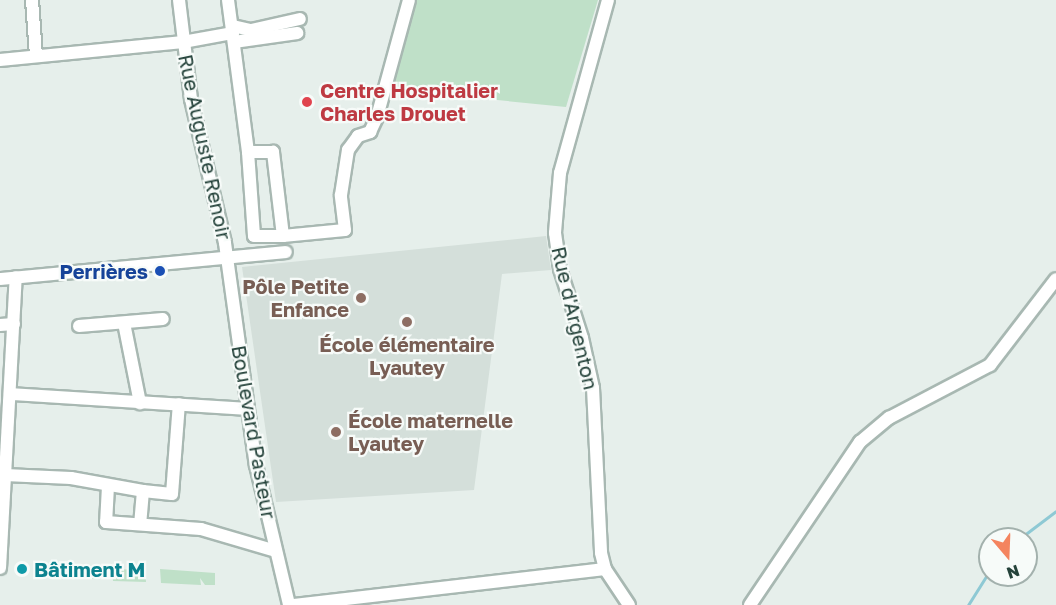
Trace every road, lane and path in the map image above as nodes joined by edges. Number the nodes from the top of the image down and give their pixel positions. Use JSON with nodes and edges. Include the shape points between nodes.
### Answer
{"nodes":[{"id":1,"x":32,"y":0,"type":"edge"},
{"id":2,"x":179,"y":0,"type":"edge"},
{"id":3,"x":409,"y":0,"type":"edge"},
{"id":4,"x":608,"y":0,"type":"edge"},
{"id":5,"x":225,"y":2,"type":"edge"},
{"id":6,"x":300,"y":19,"type":"dead end"},
{"id":7,"x":297,"y":33,"type":"dead end"},
{"id":8,"x":233,"y":34,"type":"junction"},
{"id":9,"x":183,"y":42,"type":"junction"},
{"id":10,"x":36,"y":56,"type":"junction"},
{"id":11,"x":0,"y":60,"type":"edge"},
{"id":12,"x":248,"y":152,"type":"junction"},
{"id":13,"x":283,"y":236,"type":"junction"},
{"id":14,"x":286,"y":252,"type":"dead end"},
{"id":15,"x":227,"y":258,"type":"junction"},
{"id":16,"x":16,"y":277,"type":"junction"},
{"id":17,"x":0,"y":279,"type":"edge"},
{"id":18,"x":1056,"y":279,"type":"edge"},
{"id":19,"x":163,"y":319,"type":"dead end"},
{"id":20,"x":124,"y":323,"type":"junction"},
{"id":21,"x":14,"y":324,"type":"junction"},
{"id":22,"x":0,"y":325,"type":"edge"},
{"id":23,"x":79,"y":326,"type":"dead end"},
{"id":24,"x":11,"y":394,"type":"junction"},
{"id":25,"x":140,"y":403,"type":"junction"},
{"id":26,"x":179,"y":405,"type":"junction"},
{"id":27,"x":247,"y":409,"type":"junction"},
{"id":28,"x":3,"y":455,"type":"edge"},
{"id":29,"x":5,"y":475,"type":"junction"},
{"id":30,"x":108,"y":486,"type":"junction"},
{"id":31,"x":143,"y":490,"type":"junction"},
{"id":32,"x":140,"y":524,"type":"junction"},
{"id":33,"x":276,"y":551,"type":"junction"},
{"id":34,"x":0,"y":568,"type":"edge"},
{"id":35,"x":605,"y":569,"type":"junction"},
{"id":36,"x":290,"y":605,"type":"edge"},
{"id":37,"x":294,"y":605,"type":"edge"},
{"id":38,"x":629,"y":605,"type":"edge"},
{"id":39,"x":750,"y":605,"type":"edge"}],
"edges":[{"from":1,"to":10,"type":"street"},
{"from":2,"to":9,"type":"street","name":"Rue Auguste Renoir"},
{"from":3,"to":13,"type":"street","via":[[377,117],[370,132],[358,136],[348,150],[341,195],[345,230]]},
{"from":4,"to":35,"type":"street","name":"Rue d'Argenton","via":[[560,173],[555,234],[560,269],[593,388],[598,537]]},
{"from":5,"to":8,"type":"street"},
{"from":6,"to":8,"type":"street"},
{"from":7,"to":8,"type":"street"},
{"from":8,"to":9,"type":"street"},
{"from":8,"to":12,"type":"street"},
{"from":9,"to":10,"type":"street"},
{"from":9,"to":15,"type":"street","name":"Rue Auguste Renoir","via":[[191,99]]},
{"from":10,"to":11,"type":"street"},
{"from":12,"to":13,"type":"street","via":[[273,152]]},
{"from":12,"to":13,"type":"street","via":[[254,236]]},
{"from":14,"to":15,"type":"street"},
{"from":15,"to":16,"type":"street"},
{"from":15,"to":27,"type":"street","name":"Boulevard Pasteur"},
{"from":16,"to":17,"type":"street"},
{"from":16,"to":21,"type":"street"},
{"from":18,"to":39,"type":"street","via":[[990,365],[889,418],[860,442]]},
{"from":19,"to":20,"type":"street"},
{"from":20,"to":23,"type":"street"},
{"from":20,"to":25,"type":"street"},
{"from":21,"to":22,"type":"street"},
{"from":21,"to":24,"type":"street"},
{"from":24,"to":25,"type":"street"},
{"from":24,"to":28,"type":"street"},
{"from":25,"to":26,"type":"street"},
{"from":26,"to":27,"type":"street"},
{"from":26,"to":31,"type":"street","via":[[172,494]]},
{"from":27,"to":33,"type":"street","name":"Boulevard Pasteur"},
{"from":28,"to":29,"type":"street"},
{"from":29,"to":30,"type":"street","via":[[71,478]]},
{"from":29,"to":34,"type":"street"},
{"from":30,"to":31,"type":"street"},
{"from":30,"to":32,"type":"street","via":[[106,522]]},
{"from":31,"to":32,"type":"street"},
{"from":32,"to":33,"type":"street","via":[[201,529]]},
{"from":33,"to":36,"type":"street","name":"Boulevard Pasteur"},
{"from":35,"to":37,"type":"street"},
{"from":35,"to":38,"type":"street"}]}
